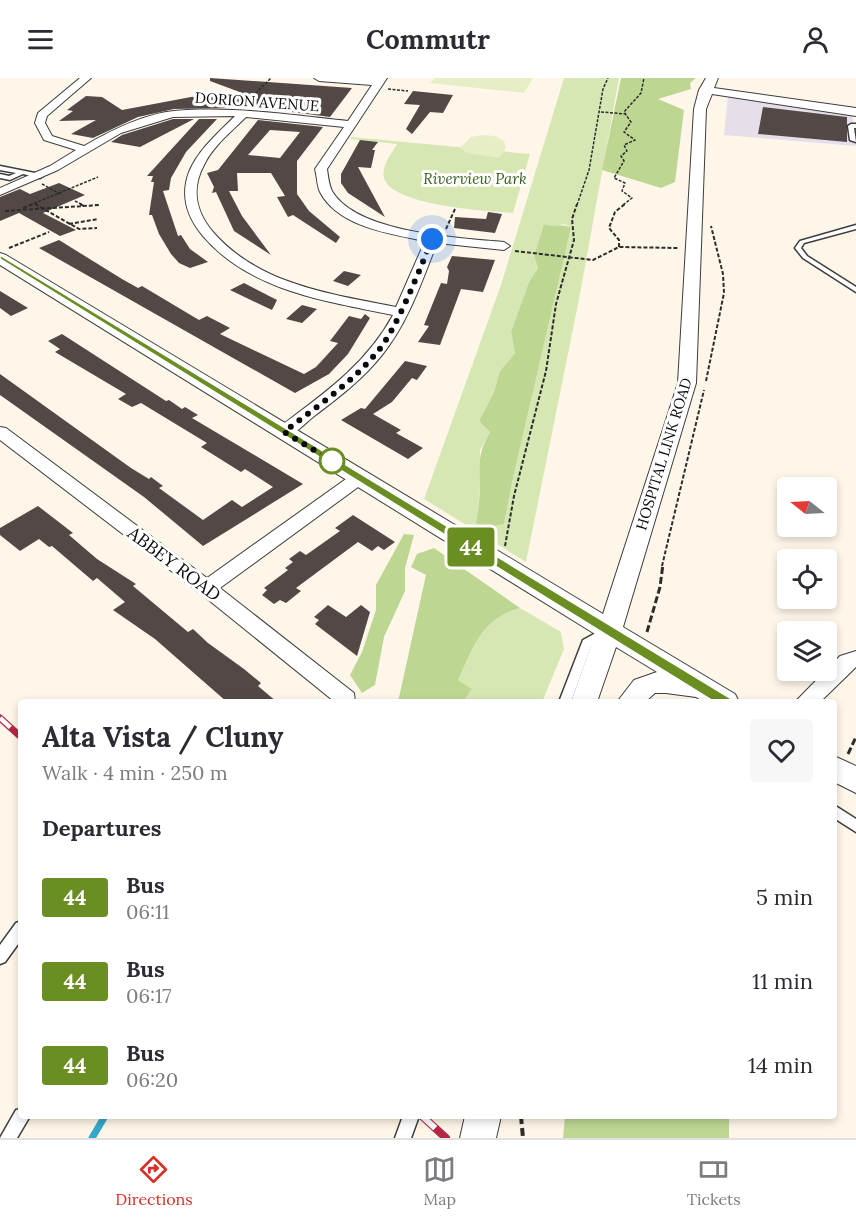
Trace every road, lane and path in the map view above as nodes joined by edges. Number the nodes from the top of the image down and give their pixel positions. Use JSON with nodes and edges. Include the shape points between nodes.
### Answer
{"nodes":[{"id":1,"x":86,"y":78,"type":"edge"},
{"id":2,"x":271,"y":78,"type":"edge"},
{"id":3,"x":319,"y":78,"type":"edge"},
{"id":4,"x":608,"y":78,"type":"edge"},
{"id":5,"x":644,"y":78,"type":"edge"},
{"id":6,"x":380,"y":83,"type":"edge"},
{"id":7,"x":709,"y":84,"type":"edge"},
{"id":8,"x":408,"y":91,"type":"dead end"},
{"id":9,"x":601,"y":112,"type":"junction"},
{"id":10,"x":856,"y":112,"type":"edge"},
{"id":11,"x":240,"y":113,"type":"junction"},
{"id":12,"x":626,"y":114,"type":"junction"},
{"id":13,"x":350,"y":124,"type":"junction"},
{"id":14,"x":856,"y":126,"type":"edge"},
{"id":15,"x":856,"y":140,"type":"edge"},
{"id":16,"x":86,"y":150,"type":"junction"},
{"id":17,"x":0,"y":168,"type":"edge"},
{"id":18,"x":21,"y":173,"type":"junction"},
{"id":19,"x":0,"y":176,"type":"edge"},
{"id":20,"x":98,"y":177,"type":"dead end"},
{"id":21,"x":39,"y":179,"type":"junction"},
{"id":22,"x":0,"y":192,"type":"edge"},
{"id":23,"x":60,"y":194,"type":"junction"},
{"id":24,"x":75,"y":201,"type":"dead end"},
{"id":25,"x":34,"y":203,"type":"junction"},
{"id":26,"x":99,"y":205,"type":"dead end"},
{"id":27,"x":84,"y":206,"type":"junction"},
{"id":28,"x":39,"y":208,"type":"junction"},
{"id":29,"x":19,"y":209,"type":"junction"},
{"id":30,"x":455,"y":209,"type":"dead end"},
{"id":31,"x":5,"y":211,"type":"dead end"},
{"id":32,"x":98,"y":219,"type":"dead end"},
{"id":33,"x":69,"y":224,"type":"junction"},
{"id":34,"x":856,"y":227,"type":"edge"},
{"id":35,"x":97,"y":228,"type":"dead end"},
{"id":36,"x":49,"y":232,"type":"dead end"},
{"id":37,"x":437,"y":237,"type":"junction"},
{"id":38,"x":504,"y":246,"type":"joint"},
{"id":39,"x":619,"y":247,"type":"junction"},
{"id":40,"x":682,"y":249,"type":"dead end"},
{"id":41,"x":569,"y":256,"type":"junction"},
{"id":42,"x":3,"y":259,"type":"edge"},
{"id":43,"x":856,"y":290,"type":"edge"},
{"id":44,"x":399,"y":312,"type":"junction"},
{"id":45,"x":0,"y":432,"type":"edge"},
{"id":46,"x":284,"y":432,"type":"junction"},
{"id":47,"x":359,"y":478,"type":"junction"},
{"id":48,"x":505,"y":547,"type":"dead end"},
{"id":49,"x":207,"y":588,"type":"junction"},
{"id":50,"x":654,"y":609,"type":"dead end"},
{"id":51,"x":608,"y":631,"type":"junction"},
{"id":52,"x":647,"y":632,"type":"dead end"},
{"id":53,"x":856,"y":659,"type":"edge"},
{"id":54,"x":715,"y":696,"type":"edge"},
{"id":55,"x":346,"y":699,"type":"dead end"},
{"id":56,"x":566,"y":699,"type":"edge"},
{"id":57,"x":585,"y":699,"type":"edge"},
{"id":58,"x":632,"y":699,"type":"edge"},
{"id":59,"x":809,"y":699,"type":"edge"},
{"id":60,"x":837,"y":770,"type":"edge"},
{"id":61,"x":856,"y":781,"type":"edge"},
{"id":62,"x":837,"y":813,"type":"edge"},
{"id":63,"x":856,"y":826,"type":"edge"},
{"id":64,"x":18,"y":932,"type":"edge"},
{"id":65,"x":0,"y":957,"type":"edge"},
{"id":66,"x":20,"y":1119,"type":"edge"},
{"id":67,"x":410,"y":1119,"type":"edge"},
{"id":68,"x":521,"y":1119,"type":"edge"},
{"id":69,"x":8,"y":1138,"type":"edge"},
{"id":70,"x":403,"y":1138,"type":"edge"},
{"id":71,"x":523,"y":1138,"type":"edge"}],
"edges":[{"from":1,"to":16,"type":"street","via":[[42,115],[40,123],[48,138]]},
{"from":2,"to":11,"type":"path"},
{"from":3,"to":6,"type":"street"},
{"from":4,"to":9,"type":"path"},
{"from":5,"to":12,"type":"path","via":[[641,97],[633,101]]},
{"from":6,"to":8,"type":"path"},
{"from":6,"to":13,"type":"street"},
{"from":7,"to":10,"type":"street"},
{"from":7,"to":51,"type":"street","name":"HOSPITAL LINK ROAD","via":[[699,119],[687,383]]},
{"from":9,"to":12,"type":"path"},
{"from":9,"to":41,"type":"path","via":[[589,170],[572,219],[574,240]]},
{"from":11,"to":13,"type":"street","name":"DORION AVENUE"},
{"from":11,"to":16,"type":"street","name":"DORION AVENUE","via":[[188,112],[153,118],[117,131]]},
{"from":11,"to":44,"type":"street","via":[[201,159],[194,174],[190,189],[192,210],[204,230],[235,261],[260,274],[307,292]]},
{"from":12,"to":39,"type":"path","via":[[631,122],[624,132],[635,140],[624,146],[624,161],[614,178],[625,183],[622,191],[632,198],[615,212],[609,228],[619,240]]},
{"from":13,"to":37,"type":"street","via":[[321,169],[320,179],[329,197],[338,207],[366,223]]},
{"from":14,"to":15,"type":"lane","via":[[851,126]]},
{"from":16,"to":21,"type":"street","name":"DORION AVENUE"},
{"from":17,"to":18,"type":"lane"},
{"from":18,"to":19,"type":"lane","via":[[10,178]]},
{"from":18,"to":21,"type":"lane"},
{"from":20,"to":23,"type":"path"},
{"from":21,"to":22,"type":"street","name":"DORION AVENUE"},
{"from":21,"to":23,"type":"path"},
{"from":23,"to":25,"type":"path"},
{"from":24,"to":27,"type":"path"},
{"from":25,"to":28,"type":"path"},
{"from":25,"to":29,"type":"path"},
{"from":26,"to":27,"type":"path"},
{"from":27,"to":28,"type":"path"},
{"from":28,"to":29,"type":"path"},
{"from":28,"to":33,"type":"path"},
{"from":29,"to":31,"type":"path"},
{"from":30,"to":37,"type":"path"},
{"from":32,"to":33,"type":"path"},
{"from":33,"to":35,"type":"path","via":[[79,229]]},
{"from":34,"to":43,"type":"lane","via":[[802,242],[798,248],[805,257]]},
{"from":36,"to":42,"type":"path"},
{"from":37,"to":38,"type":"street"},
{"from":37,"to":44,"type":"street"},
{"from":38,"to":41,"type":"path","via":[[527,254]]},
{"from":39,"to":40,"type":"path"},
{"from":39,"to":41,"type":"path","via":[[593,260]]},
{"from":41,"to":48,"type":"path"},
{"from":42,"to":46,"type":"street"},
{"from":44,"to":46,"type":"street","via":[[380,350],[352,379]]},
{"from":45,"to":49,"type":"street","name":"ABBEY ROAD"},
{"from":46,"to":47,"type":"street"},
{"from":47,"to":49,"type":"street"},
{"from":47,"to":51,"type":"street"},
{"from":49,"to":55,"type":"street","name":"ABBEY ROAD"},
{"from":50,"to":52,"type":"path"},
{"from":51,"to":54,"type":"street"},
{"from":51,"to":56,"type":"lane","via":[[587,643]]},
{"from":51,"to":57,"type":"street","name":"HOSPITAL LINK ROAD"},
{"from":53,"to":59,"type":"street","via":[[847,662]]},
{"from":54,"to":58,"type":"street","via":[[657,682],[637,690]]},
{"from":60,"to":61,"type":"street"},
{"from":62,"to":63,"type":"lane"},
{"from":64,"to":65,"type":"lane"},
{"from":66,"to":69,"type":"lane"},
{"from":67,"to":70,"type":"lane"},
{"from":68,"to":71,"type":"path"}]}
